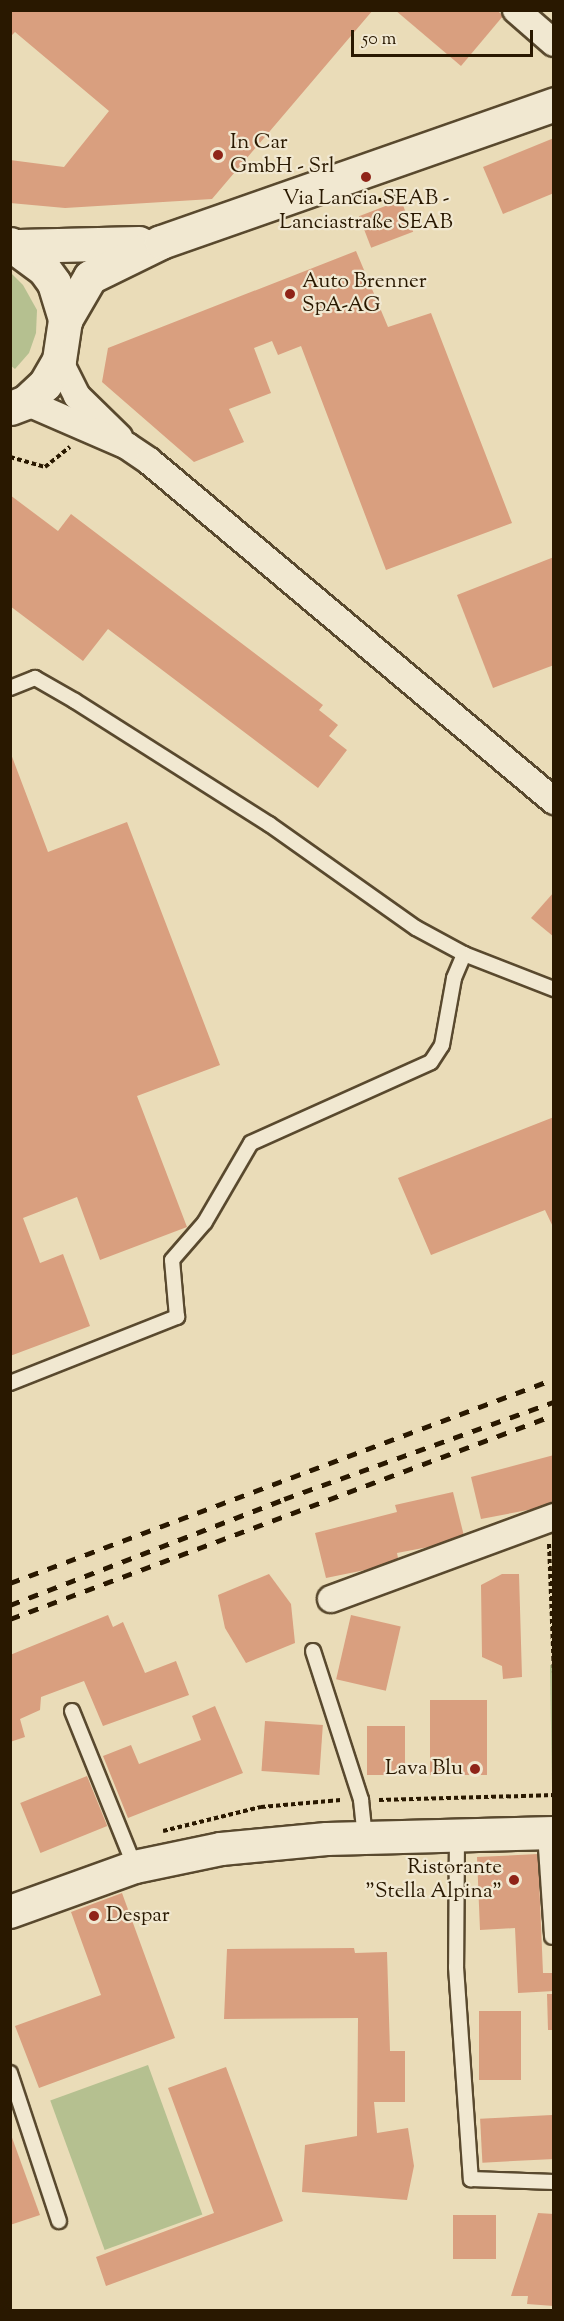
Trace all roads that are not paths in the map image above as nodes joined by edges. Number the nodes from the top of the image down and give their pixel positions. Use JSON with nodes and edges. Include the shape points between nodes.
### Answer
{"nodes":[{"id":1,"x":516,"y":10,"type":"edge"},
{"id":2,"x":554,"y":43,"type":"edge"},
{"id":3,"x":554,"y":104,"type":"edge"},
{"id":4,"x":161,"y":242,"type":"junction"},
{"id":5,"x":14,"y":245,"type":"edge"},
{"id":6,"x":65,"y":320,"type":"junction"},
{"id":7,"x":59,"y":360,"type":"junction"},
{"id":8,"x":18,"y":405,"type":"edge"},
{"id":9,"x":128,"y":447,"type":"junction"},
{"id":10,"x":10,"y":688,"type":"edge"},
{"id":11,"x":554,"y":801,"type":"edge"},
{"id":12,"x":464,"y":954,"type":"junction"},
{"id":13,"x":554,"y":989,"type":"edge"},
{"id":14,"x":10,"y":1383,"type":"edge"},
{"id":15,"x":551,"y":1518,"type":"edge"},
{"id":16,"x":331,"y":1599,"type":"dead end"},
{"id":17,"x":313,"y":1651,"type":"dead end"},
{"id":18,"x":72,"y":1712,"type":"dead end"},
{"id":19,"x":549,"y":1833,"type":"edge"},
{"id":20,"x":457,"y":1835,"type":"junction"},
{"id":21,"x":364,"y":1837,"type":"junction"},
{"id":22,"x":135,"y":1867,"type":"junction"},
{"id":23,"x":10,"y":1912,"type":"edge"},
{"id":24,"x":552,"y":1937,"type":"dead end"},
{"id":25,"x":10,"y":2073,"type":"edge"},
{"id":26,"x":554,"y":2182,"type":"edge"},
{"id":27,"x":59,"y":2221,"type":"dead end"}],
"edges":[{"from":1,"to":2,"type":"street"},
{"from":3,"to":4,"type":"main road"},
{"from":4,"to":5,"type":"main road"},
{"from":4,"to":6,"type":"main road","via":[[90,277]]},
{"from":5,"to":6,"type":"main road","via":[[35,259],[54,283]]},
{"from":6,"to":7,"type":"main road"},
{"from":7,"to":8,"type":"main road","via":[[45,384]]},
{"from":7,"to":9,"type":"street","via":[[77,396]]},
{"from":8,"to":9,"type":"street","via":[[88,428]]},
{"from":9,"to":11,"type":"street","via":[[149,460]]},
{"from":10,"to":12,"type":"lane","via":[[35,678],[75,701],[269,824],[416,928]]},
{"from":12,"to":13,"type":"lane"},
{"from":12,"to":14,"type":"lane","via":[[454,978],[442,1045],[431,1062],[250,1143],[205,1222],[172,1260],[177,1317]]},
{"from":15,"to":16,"type":"street"},
{"from":17,"to":21,"type":"lane","via":[[361,1800]]},
{"from":18,"to":22,"type":"lane"},
{"from":19,"to":20,"type":"street"},
{"from":19,"to":24,"type":"lane"},
{"from":20,"to":21,"type":"street"},
{"from":20,"to":26,"type":"lane","via":[[456,1967],[471,2179]]},
{"from":21,"to":22,"type":"street","via":[[221,1849]]},
{"from":22,"to":23,"type":"street"},
{"from":25,"to":27,"type":"lane"}]}
